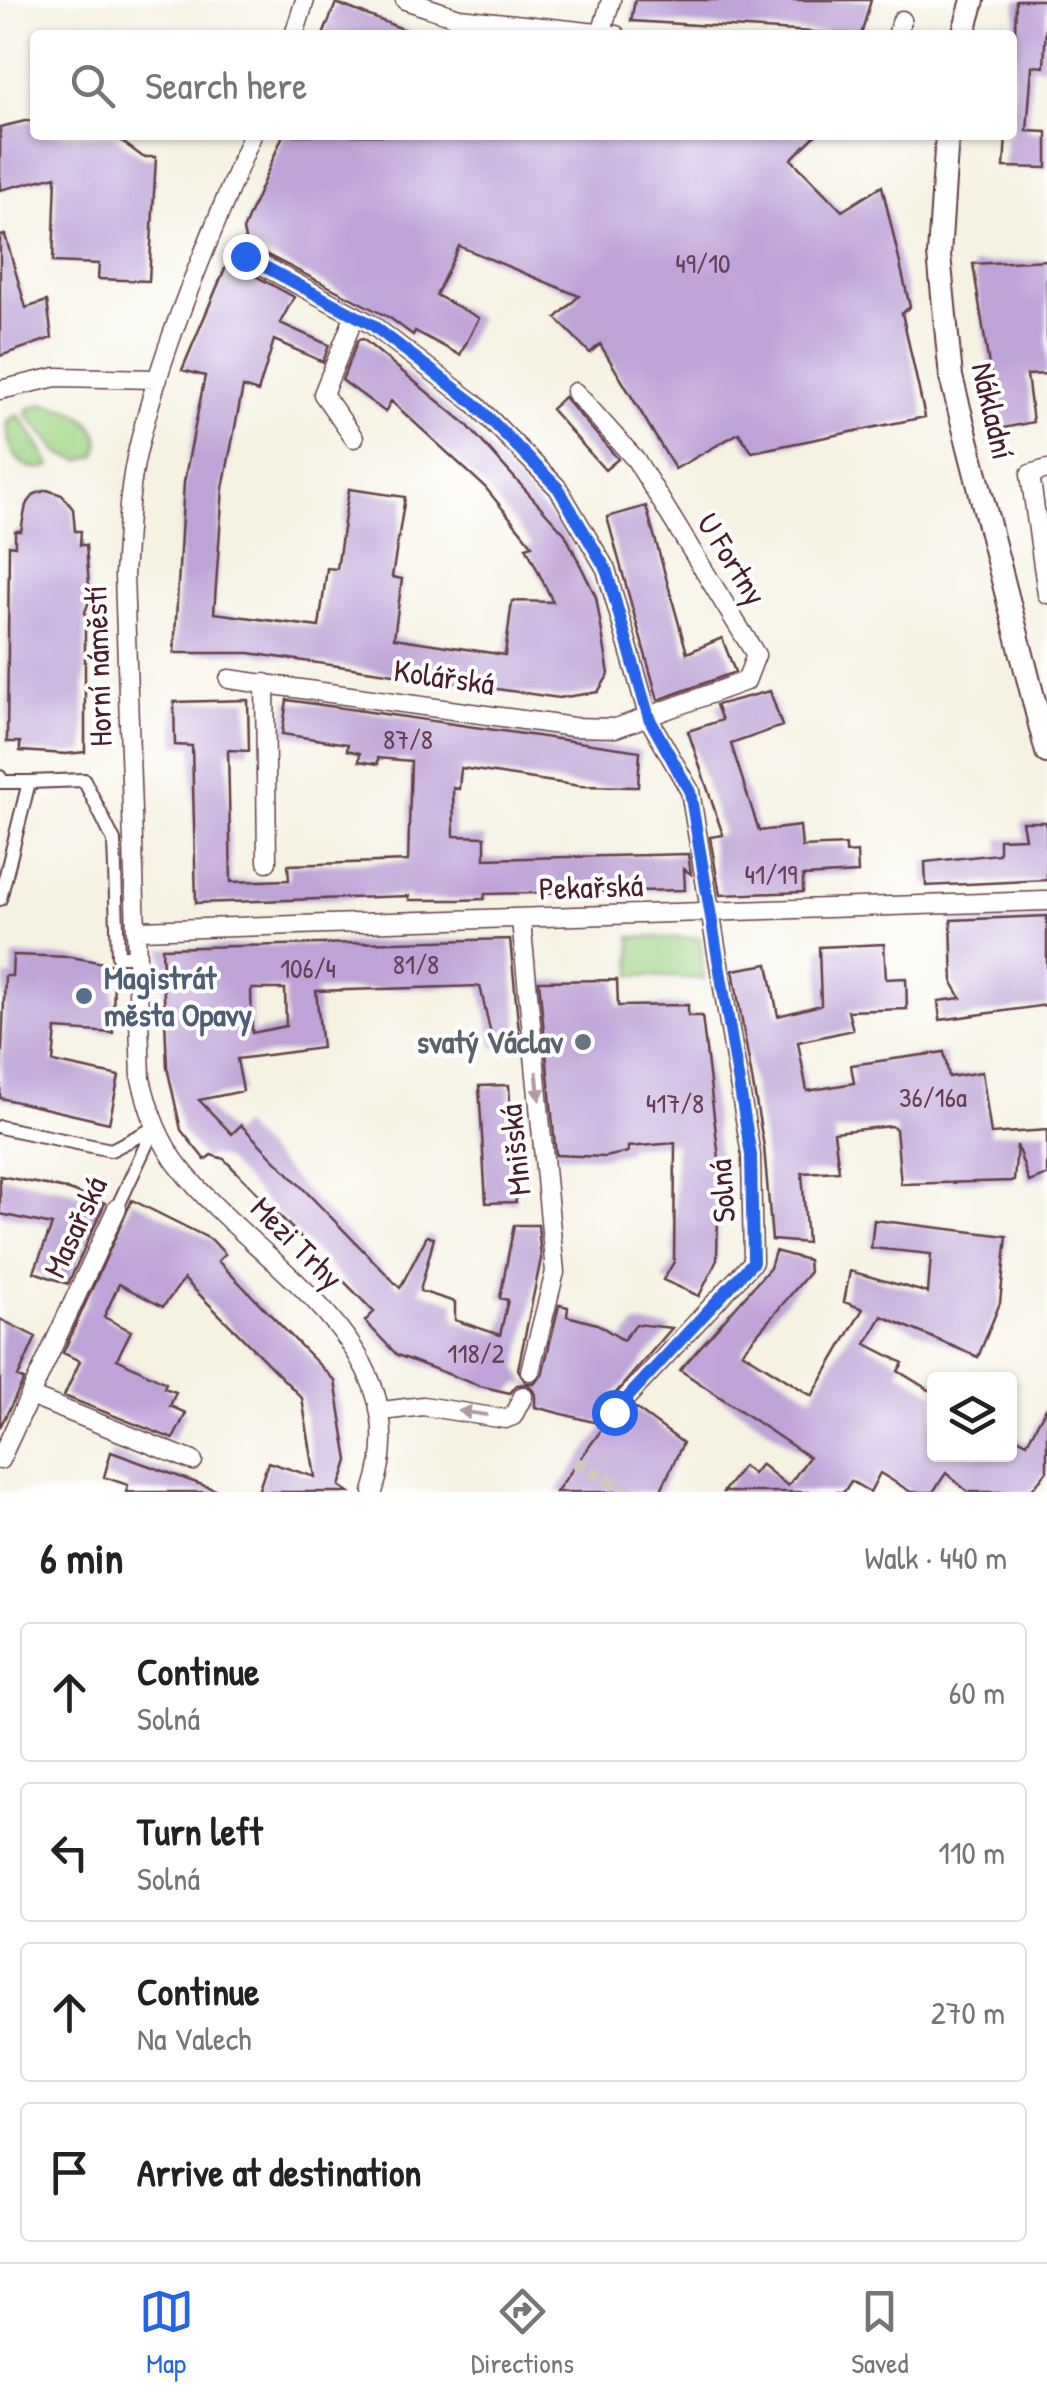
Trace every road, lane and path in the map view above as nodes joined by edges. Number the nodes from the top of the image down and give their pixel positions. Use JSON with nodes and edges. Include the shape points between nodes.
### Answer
{"nodes":[{"id":1,"x":304,"y":0,"type":"edge"},
{"id":2,"x":405,"y":0,"type":"edge"},
{"id":3,"x":611,"y":0,"type":"edge"},
{"id":4,"x":972,"y":0,"type":"edge"},
{"id":5,"x":295,"y":30,"type":"edge"},
{"id":6,"x":566,"y":30,"type":"edge"},
{"id":7,"x":602,"y":30,"type":"edge"},
{"id":8,"x":964,"y":30,"type":"edge"},
{"id":9,"x":250,"y":140,"type":"edge"},
{"id":10,"x":946,"y":140,"type":"edge"},
{"id":11,"x":245,"y":256,"type":"dead end"},
{"id":12,"x":355,"y":315,"type":"junction"},
{"id":13,"x":158,"y":379,"type":"junction"},
{"id":14,"x":0,"y":390,"type":"edge"},
{"id":15,"x":575,"y":392,"type":"dead end"},
{"id":16,"x":354,"y":438,"type":"dead end"},
{"id":17,"x":1047,"y":469,"type":"edge"},
{"id":18,"x":1047,"y":594,"type":"edge"},
{"id":19,"x":229,"y":679,"type":"dead end"},
{"id":20,"x":265,"y":684,"type":"junction"},
{"id":21,"x":649,"y":718,"type":"junction"},
{"id":22,"x":1047,"y":752,"type":"edge"},
{"id":23,"x":0,"y":776,"type":"edge"},
{"id":24,"x":29,"y":782,"type":"junction"},
{"id":25,"x":267,"y":862,"type":"dead end"},
{"id":26,"x":0,"y":899,"type":"edge"},
{"id":27,"x":1047,"y":901,"type":"edge"},
{"id":28,"x":709,"y":914,"type":"junction"},
{"id":29,"x":522,"y":920,"type":"junction"},
{"id":30,"x":138,"y":930,"type":"junction"},
{"id":31,"x":139,"y":956,"type":"junction"},
{"id":32,"x":0,"y":1128,"type":"edge"},
{"id":33,"x":154,"y":1128,"type":"junction"},
{"id":34,"x":117,"y":1208,"type":"joint"},
{"id":35,"x":530,"y":1371,"type":"dead end"},
{"id":36,"x":30,"y":1396,"type":"junction"},
{"id":37,"x":523,"y":1396,"type":"dead end"},
{"id":38,"x":382,"y":1411,"type":"junction"},
{"id":39,"x":614,"y":1412,"type":"dead end"},
{"id":40,"x":0,"y":1460,"type":"edge"},
{"id":41,"x":192,"y":1461,"type":"dead end"},
{"id":42,"x":373,"y":1492,"type":"edge"}],
"edges":[{"from":1,"to":5,"type":"street"},
{"from":2,"to":6,"type":"street","via":[[459,18]]},
{"from":3,"to":7,"type":"street"},
{"from":4,"to":8,"type":"street"},
{"from":9,"to":13,"type":"street","name":"Horní náměstí"},
{"from":10,"to":22,"type":"street","name":"Nákladní","via":[[939,254],[951,377]]},
{"from":11,"to":12,"type":"street","name":"Solná"},
{"from":12,"to":16,"type":"street","via":[[323,394]]},
{"from":12,"to":21,"type":"street","name":"Solná","via":[[474,403],[558,488],[606,569]]},
{"from":13,"to":14,"type":"street","via":[[56,377]]},
{"from":13,"to":30,"type":"street","name":"Horní náměstí","via":[[138,448],[124,575]]},
{"from":15,"to":21,"type":"street","name":"U Fortny","via":[[636,460],[756,655],[746,681]]},
{"from":17,"to":18,"type":"street","via":[[1030,474]]},
{"from":19,"to":20,"type":"street","name":"Kolářská"},
{"from":20,"to":21,"type":"street","name":"Kolářská","via":[[574,727],[616,728]]},
{"from":20,"to":25,"type":"street"},
{"from":21,"to":28,"type":"street","name":"Solná","via":[[690,792]]},
{"from":23,"to":24,"type":"street","name":"Horní náměstí","via":[[0,782]]},
{"from":24,"to":26,"type":"street"},
{"from":24,"to":31,"type":"street","name":"Horní náměstí","via":[[84,780],[114,840],[118,956]]},
{"from":27,"to":28,"type":"street","name":"Pekařská"},
{"from":28,"to":29,"type":"street","name":"Pekařská"},
{"from":28,"to":39,"type":"street","name":"Solná","via":[[751,1155],[753,1262]]},
{"from":29,"to":30,"type":"street","name":"Pekařská"},
{"from":29,"to":35,"type":"street","name":"Mnišská","one_way":true,"via":[[555,1272]]},
{"from":30,"to":31,"type":"street","name":"Horní náměstí"},
{"from":31,"to":33,"type":"street","name":"Horní náměstí","via":[[140,1079]]},
{"from":32,"to":33,"type":"street","via":[[111,1150]]},
{"from":33,"to":34,"type":"street","name":"Masařská"},
{"from":33,"to":38,"type":"street","name":"Mezi Trhy","via":[[180,1168],[338,1327],[366,1368]]},
{"from":34,"to":36,"type":"street","name":"Masařská"},
{"from":36,"to":40,"type":"street","name":"Masařská"},
{"from":36,"to":41,"type":"street"},
{"from":37,"to":38,"type":"street","one_way":true,"via":[[505,1418],[423,1406]]},
{"from":38,"to":42,"type":"street","via":[[384,1454]]}]}
